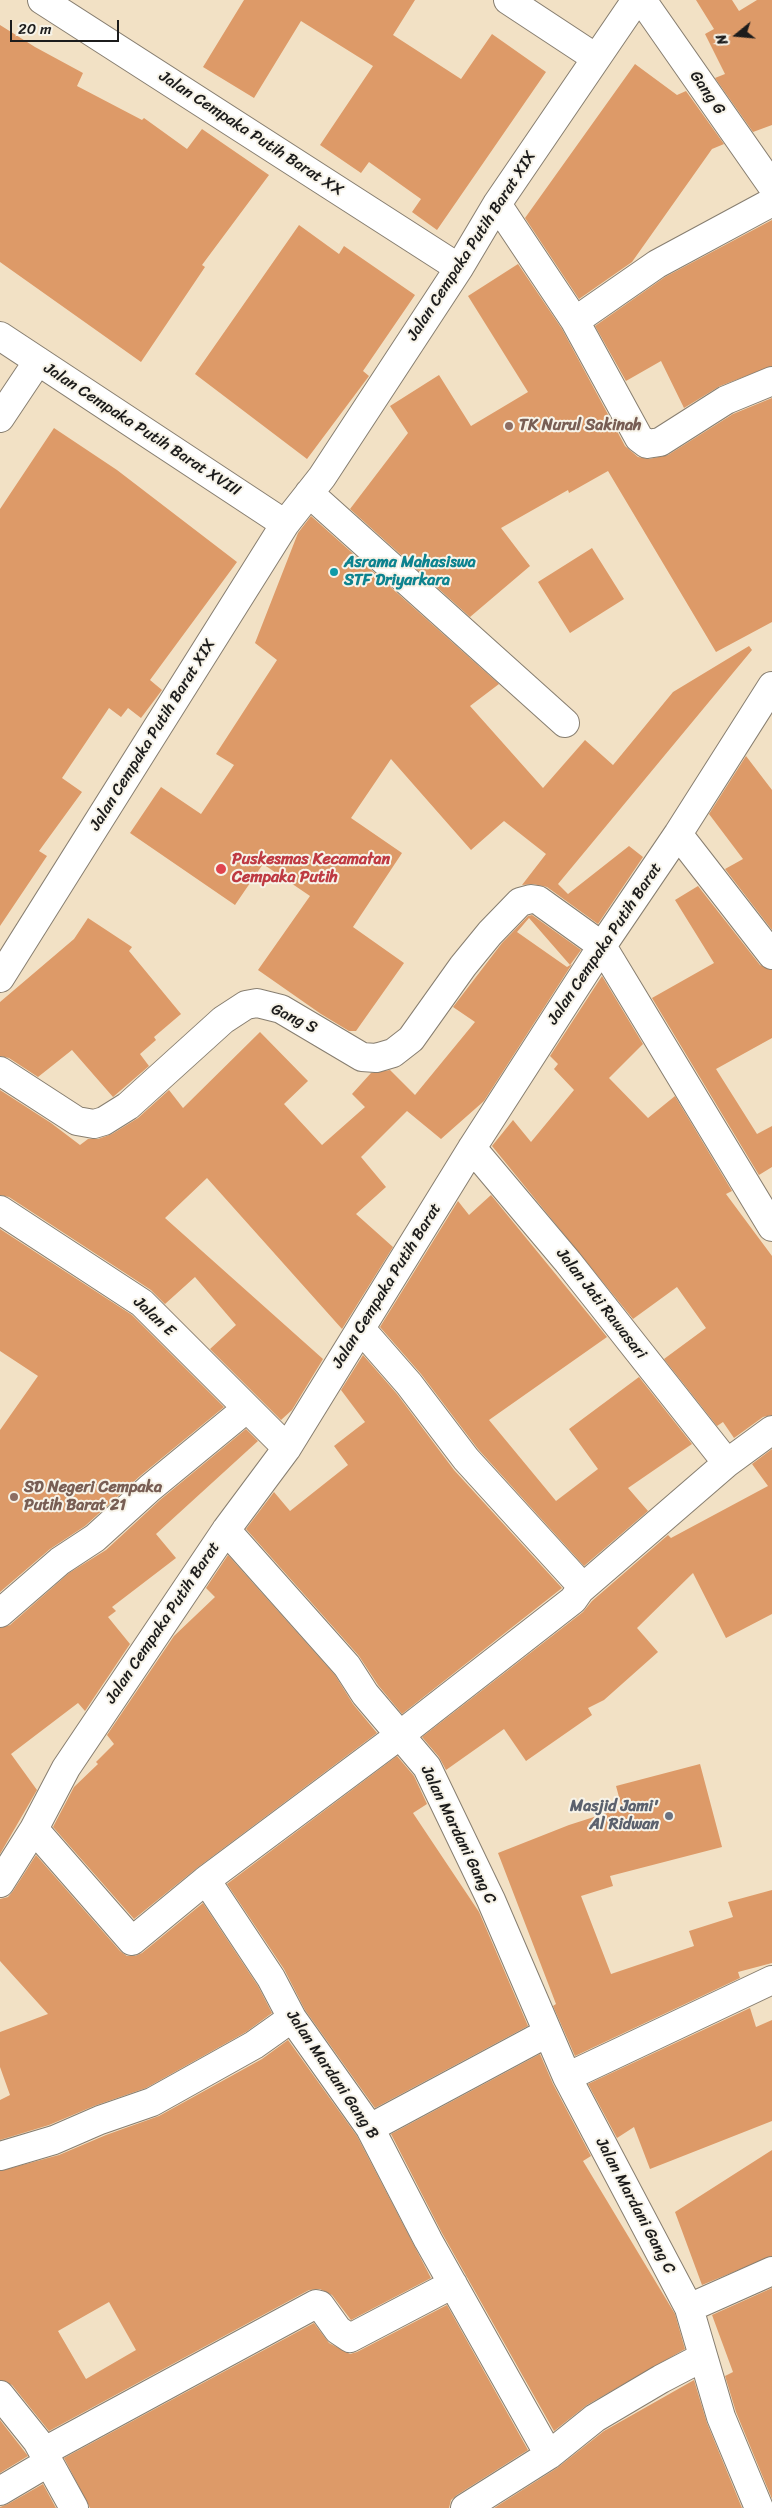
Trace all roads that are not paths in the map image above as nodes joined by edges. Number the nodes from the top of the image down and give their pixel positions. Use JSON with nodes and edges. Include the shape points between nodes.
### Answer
{"nodes":[{"id":1,"x":42,"y":0,"type":"edge"},
{"id":2,"x":508,"y":0,"type":"edge"},
{"id":3,"x":636,"y":0,"type":"edge"},
{"id":4,"x":642,"y":0,"type":"edge"},
{"id":5,"x":596,"y":58,"type":"junction"},
{"id":6,"x":772,"y":186,"type":"edge"},
{"id":7,"x":772,"y":202,"type":"edge"},
{"id":8,"x":498,"y":204,"type":"junction"},
{"id":9,"x":459,"y":268,"type":"junction"},
{"id":10,"x":575,"y":321,"type":"junction"},
{"id":11,"x":0,"y":336,"type":"edge"},
{"id":12,"x":38,"y":362,"type":"junction"},
{"id":13,"x":772,"y":381,"type":"edge"},
{"id":14,"x":0,"y":418,"type":"edge"},
{"id":15,"x":309,"y":493,"type":"junction"},
{"id":16,"x":285,"y":524,"type":"junction"},
{"id":17,"x":772,"y":686,"type":"edge"},
{"id":18,"x":565,"y":723,"type":"dead end"},
{"id":19,"x":678,"y":834,"type":"junction"},
{"id":20,"x":602,"y":946,"type":"junction"},
{"id":21,"x":772,"y":955,"type":"edge"},
{"id":22,"x":1,"y":976,"type":"edge"},
{"id":23,"x":0,"y":1071,"type":"edge"},
{"id":24,"x":472,"y":1148,"type":"junction"},
{"id":25,"x":0,"y":1210,"type":"edge"},
{"id":26,"x":772,"y":1228,"type":"edge"},
{"id":27,"x":361,"y":1329,"type":"junction"},
{"id":28,"x":246,"y":1409,"type":"junction"},
{"id":29,"x":772,"y":1430,"type":"edge"},
{"id":30,"x":287,"y":1448,"type":"junction"},
{"id":31,"x":727,"y":1463,"type":"junction"},
{"id":32,"x":226,"y":1530,"type":"junction"},
{"id":33,"x":580,"y":1590,"type":"junction"},
{"id":34,"x":0,"y":1613,"type":"edge"},
{"id":35,"x":400,"y":1735,"type":"junction"},
{"id":36,"x":34,"y":1829,"type":"junction"},
{"id":37,"x":206,"y":1880,"type":"junction"},
{"id":38,"x":0,"y":1883,"type":"edge"},
{"id":39,"x":772,"y":1980,"type":"edge"},
{"id":40,"x":292,"y":2018,"type":"junction"},
{"id":41,"x":548,"y":2033,"type":"junction"},
{"id":42,"x":567,"y":2077,"type":"junction"},
{"id":43,"x":370,"y":2128,"type":"junction"},
{"id":44,"x":0,"y":2156,"type":"edge"},
{"id":45,"x":772,"y":2271,"type":"edge"},
{"id":46,"x":453,"y":2284,"type":"junction"},
{"id":47,"x":689,"y":2308,"type":"junction"},
{"id":48,"x":703,"y":2357,"type":"junction"},
{"id":49,"x":0,"y":2395,"type":"edge"},
{"id":50,"x":549,"y":2455,"type":"junction"},
{"id":51,"x":46,"y":2457,"type":"junction"},
{"id":52,"x":0,"y":2491,"type":"edge"},
{"id":53,"x":74,"y":2508,"type":"edge"},
{"id":54,"x":465,"y":2508,"type":"edge"},
{"id":55,"x":759,"y":2508,"type":"edge"}],
"edges":[{"from":1,"to":9,"type":"street","name":"Jalan Cempaka Putih Barat XX"},
{"from":2,"to":5,"type":"street"},
{"from":3,"to":5,"type":"street","name":"Jalan Cempaka Putih Barat XIX"},
{"from":4,"to":6,"type":"street","name":"Gang G"},
{"from":5,"to":8,"type":"street","name":"Jalan Cempaka Putih Barat XIX"},
{"from":7,"to":10,"type":"street","via":[[657,264]]},
{"from":8,"to":9,"type":"street","name":"Jalan Cempaka Putih Barat XIX"},
{"from":8,"to":10,"type":"street"},
{"from":9,"to":15,"type":"street","name":"Jalan Cempaka Putih Barat XIX"},
{"from":10,"to":13,"type":"street","via":[[639,438],[647,444],[660,442],[726,400]]},
{"from":11,"to":12,"type":"street","name":"Jalan Cempaka Putih Barat XVIII"},
{"from":12,"to":14,"type":"street"},
{"from":12,"to":16,"type":"street","name":"Jalan Cempaka Putih Barat XVIII"},
{"from":15,"to":16,"type":"street","name":"Jalan Cempaka Putih Barat XIX"},
{"from":15,"to":18,"type":"street"},
{"from":16,"to":22,"type":"street","name":"Jalan Cempaka Putih Barat XIX"},
{"from":17,"to":19,"type":"street","name":"Jalan Cempaka Putih Barat"},
{"from":19,"to":20,"type":"street","name":"Jalan Cempaka Putih Barat"},
{"from":19,"to":21,"type":"street"},
{"from":20,"to":23,"type":"street","name":"Gang S","via":[[538,900],[524,901],[510,911],[463,966],[411,1039],[393,1053],[376,1058],[362,1057],[281,1010],[257,1003],[246,1005],[223,1020],[128,1106],[94,1124],[77,1121]]},
{"from":20,"to":24,"type":"street","name":"Jalan Cempaka Putih Barat"},
{"from":20,"to":26,"type":"street"},
{"from":24,"to":27,"type":"street","name":"Jalan Cempaka Putih Barat"},
{"from":24,"to":31,"type":"street","name":"Jalan Jati Rawasari","via":[[568,1262]]},
{"from":25,"to":28,"type":"street","name":"Jalan E","via":[[142,1303]]},
{"from":27,"to":30,"type":"street","name":"Jalan Cempaka Putih Barat"},
{"from":27,"to":33,"type":"street","via":[[409,1384],[466,1459],[579,1583]]},
{"from":28,"to":30,"type":"street","name":"Jalan E"},
{"from":28,"to":34,"type":"street","via":[[95,1538],[60,1561]]},
{"from":29,"to":31,"type":"street"},
{"from":30,"to":32,"type":"street","name":"Jalan Cempaka Putih Barat"},
{"from":31,"to":33,"type":"street"},
{"from":32,"to":35,"type":"street","name":"Jalan Mardani Gang C","via":[[347,1666],[365,1694]]},
{"from":32,"to":36,"type":"street","name":"Jalan Cempaka Putih Barat","via":[[66,1768]]},
{"from":33,"to":35,"type":"street","via":[[573,1600]]},
{"from":35,"to":37,"type":"street"},
{"from":35,"to":41,"type":"street","name":"Jalan Mardani Gang C","via":[[428,1767],[491,1900]]},
{"from":36,"to":37,"type":"street","via":[[132,1941]]},
{"from":36,"to":38,"type":"street","name":"Jalan Cempaka Putih Barat"},
{"from":37,"to":40,"type":"street","name":"Jalan Mardani Gang B","via":[[271,1978]]},
{"from":39,"to":42,"type":"street"},
{"from":40,"to":43,"type":"street","name":"Jalan Mardani Gang B"},
{"from":40,"to":44,"type":"street","via":[[254,2045],[152,2102],[54,2140]]},
{"from":41,"to":42,"type":"street","name":"Jalan Mardani Gang C"},
{"from":41,"to":43,"type":"street"},
{"from":42,"to":47,"type":"street","name":"Jalan Mardani Gang C"},
{"from":43,"to":46,"type":"street","name":"Jalan Mardani Gang B"},
{"from":45,"to":47,"type":"street"},
{"from":46,"to":50,"type":"street","name":"Jalan Mardani Gang B"},
{"from":46,"to":51,"type":"street","via":[[350,2338],[338,2330],[316,2304]]},
{"from":47,"to":48,"type":"street","name":"Jalan Mardani Gang C"},
{"from":48,"to":50,"type":"street","via":[[595,2418]]},
{"from":48,"to":55,"type":"street","name":"Jalan Mardani Gang C","via":[[721,2417]]},
{"from":49,"to":51,"type":"street"},
{"from":50,"to":54,"type":"street"},
{"from":51,"to":52,"type":"street"},
{"from":51,"to":53,"type":"street"}]}
